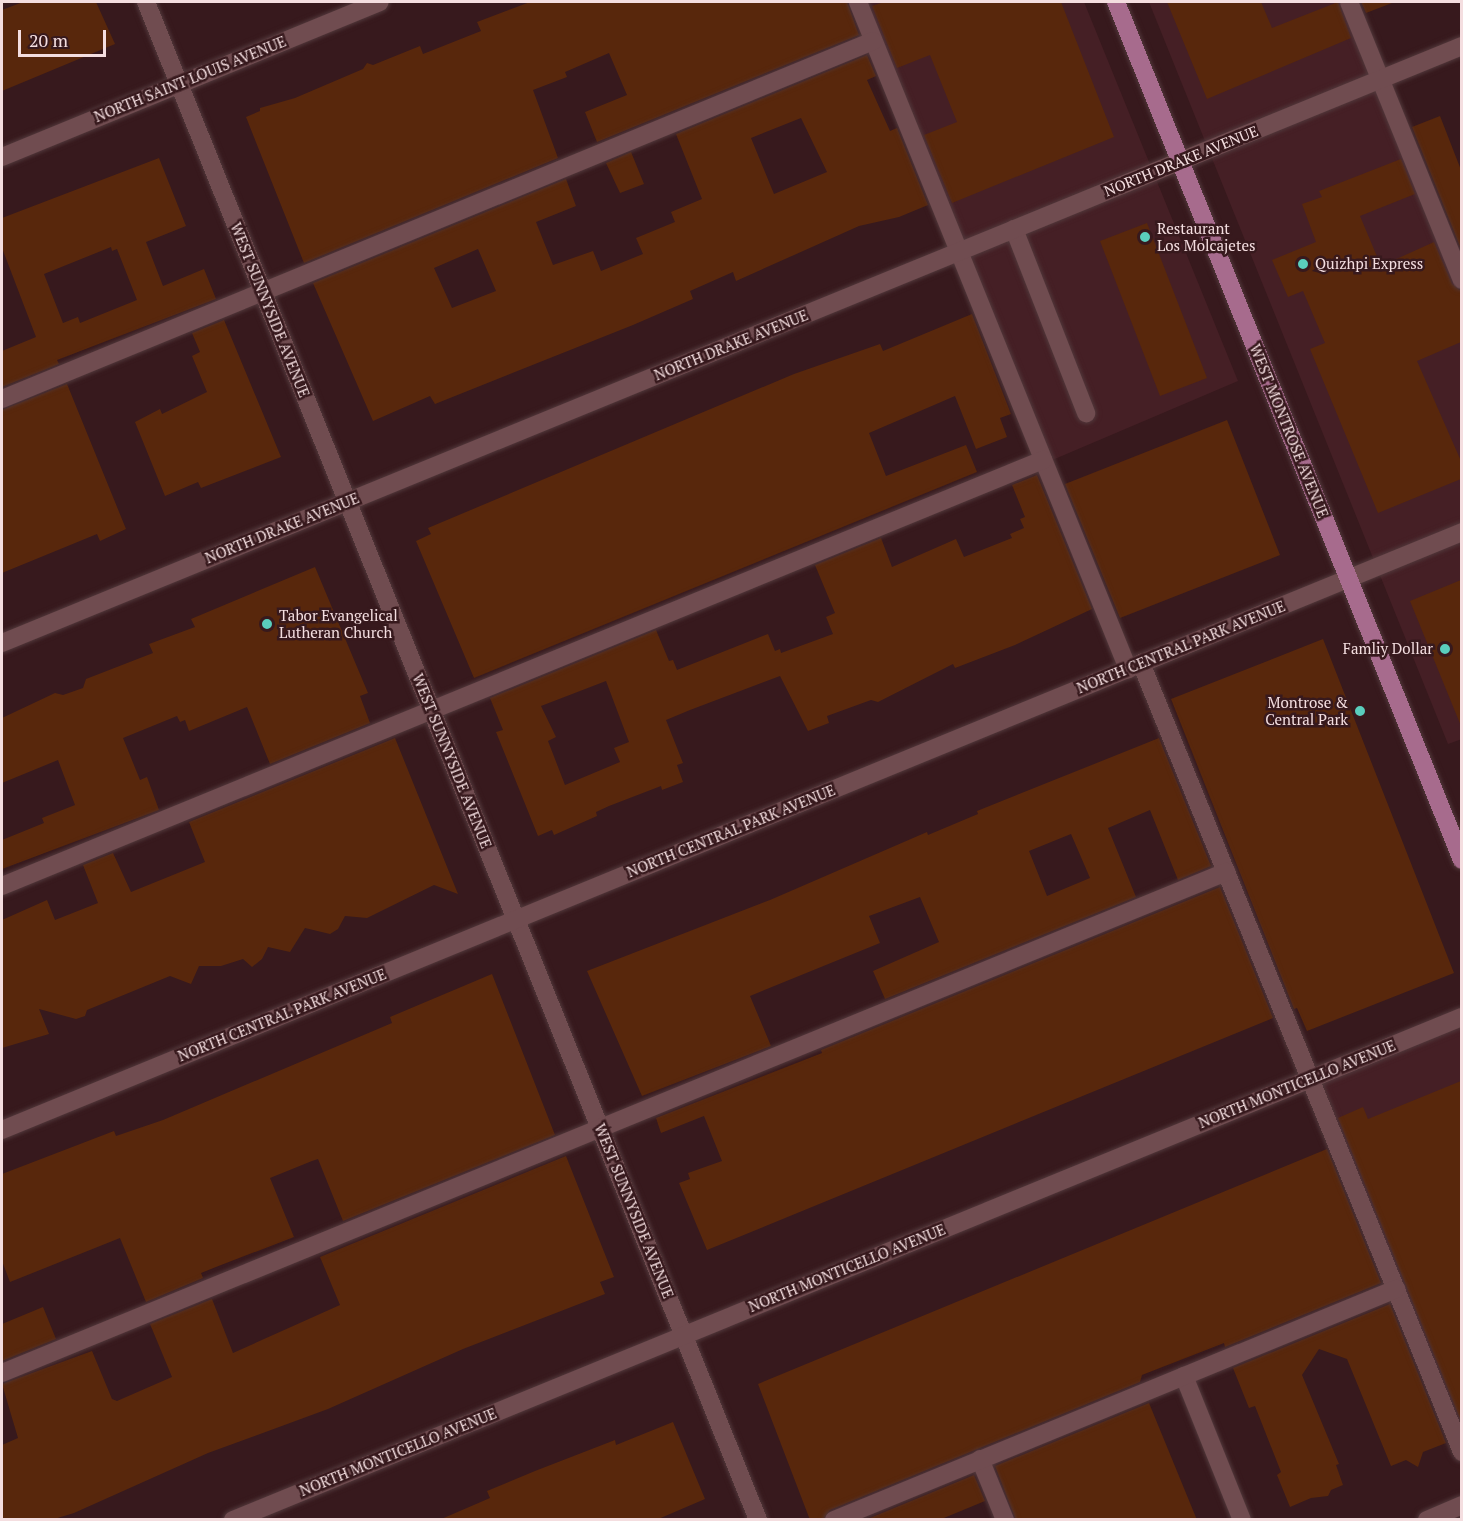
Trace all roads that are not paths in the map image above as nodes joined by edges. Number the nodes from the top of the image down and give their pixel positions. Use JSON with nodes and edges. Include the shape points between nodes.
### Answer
{"nodes":[{"id":1,"x":146,"y":2,"type":"edge"},
{"id":2,"x":379,"y":2,"type":"edge"},
{"id":3,"x":858,"y":2,"type":"edge"},
{"id":4,"x":1116,"y":2,"type":"edge"},
{"id":5,"x":1349,"y":2,"type":"edge"},
{"id":6,"x":873,"y":41,"type":"junction"},
{"id":7,"x":1461,"y":46,"type":"edge"},
{"id":8,"x":1380,"y":79,"type":"junction"},
{"id":9,"x":179,"y":84,"type":"junction"},
{"id":10,"x":2,"y":157,"type":"edge"},
{"id":11,"x":1180,"y":161,"type":"junction"},
{"id":12,"x":1014,"y":229,"type":"junction"},
{"id":13,"x":959,"y":252,"type":"junction"},
{"id":14,"x":1461,"y":280,"type":"edge"},
{"id":15,"x":263,"y":291,"type":"junction"},
{"id":16,"x":2,"y":399,"type":"edge"},
{"id":17,"x":1086,"y":413,"type":"dead end"},
{"id":18,"x":1043,"y":460,"type":"junction"},
{"id":19,"x":348,"y":501,"type":"junction"},
{"id":20,"x":1461,"y":532,"type":"edge"},
{"id":21,"x":1348,"y":579,"type":"junction"},
{"id":22,"x":2,"y":643,"type":"edge"},
{"id":23,"x":1134,"y":666,"type":"junction"},
{"id":24,"x":432,"y":711,"type":"junction"},
{"id":25,"x":1461,"y":860,"type":"edge"},
{"id":26,"x":1226,"y":872,"type":"junction"},
{"id":27,"x":2,"y":886,"type":"edge"},
{"id":28,"x":516,"y":919,"type":"junction"},
{"id":29,"x":1461,"y":1017,"type":"edge"},
{"id":30,"x":1310,"y":1079,"type":"junction"},
{"id":31,"x":600,"y":1128,"type":"junction"},
{"id":32,"x":2,"y":1130,"type":"edge"},
{"id":33,"x":1396,"y":1289,"type":"junction"},
{"id":34,"x":684,"y":1335,"type":"junction"},
{"id":35,"x":2,"y":1373,"type":"edge"},
{"id":36,"x":1184,"y":1376,"type":"junction"},
{"id":37,"x":1461,"y":1452,"type":"edge"},
{"id":38,"x":980,"y":1460,"type":"junction"},
{"id":39,"x":1461,"y":1505,"type":"edge"},
{"id":40,"x":233,"y":1520,"type":"edge"},
{"id":41,"x":758,"y":1520,"type":"edge"},
{"id":42,"x":834,"y":1520,"type":"edge"},
{"id":43,"x":1005,"y":1520,"type":"edge"},
{"id":44,"x":1242,"y":1520,"type":"edge"},
{"id":45,"x":1427,"y":1520,"type":"edge"}],
"edges":[{"from":1,"to":9,"type":"street","name":"WEST SUNNYSIDE AVENUE"},
{"from":2,"to":9,"type":"street","name":"NORTH SAINT LOUIS AVENUE"},
{"from":3,"to":6,"type":"street"},
{"from":4,"to":11,"type":"main road","name":"WEST MONTROSE AVENUE"},
{"from":5,"to":8,"type":"street"},
{"from":6,"to":13,"type":"street"},
{"from":6,"to":15,"type":"street"},
{"from":7,"to":8,"type":"street","name":"NORTH DRAKE AVENUE"},
{"from":8,"to":11,"type":"street","name":"NORTH DRAKE AVENUE"},
{"from":8,"to":14,"type":"street"},
{"from":9,"to":10,"type":"street","name":"NORTH SAINT LOUIS AVENUE"},
{"from":9,"to":15,"type":"street","name":"WEST SUNNYSIDE AVENUE"},
{"from":11,"to":12,"type":"street","name":"NORTH DRAKE AVENUE"},
{"from":11,"to":21,"type":"main road","name":"WEST MONTROSE AVENUE"},
{"from":12,"to":13,"type":"street","name":"NORTH DRAKE AVENUE"},
{"from":12,"to":17,"type":"street"},
{"from":13,"to":18,"type":"street"},
{"from":13,"to":19,"type":"street","name":"NORTH DRAKE AVENUE"},
{"from":15,"to":16,"type":"street"},
{"from":15,"to":19,"type":"street","name":"WEST SUNNYSIDE AVENUE"},
{"from":18,"to":23,"type":"street"},
{"from":18,"to":24,"type":"street"},
{"from":19,"to":22,"type":"street","name":"NORTH DRAKE AVENUE"},
{"from":19,"to":24,"type":"street","name":"WEST SUNNYSIDE AVENUE"},
{"from":20,"to":21,"type":"street","name":"NORTH CENTRAL PARK AVENUE"},
{"from":21,"to":23,"type":"street","name":"NORTH CENTRAL PARK AVENUE"},
{"from":21,"to":25,"type":"main road","name":"WEST MONTROSE AVENUE"},
{"from":23,"to":26,"type":"street"},
{"from":23,"to":28,"type":"street","name":"NORTH CENTRAL PARK AVENUE"},
{"from":24,"to":27,"type":"street"},
{"from":24,"to":28,"type":"street","name":"WEST SUNNYSIDE AVENUE"},
{"from":26,"to":30,"type":"street"},
{"from":26,"to":31,"type":"street"},
{"from":28,"to":31,"type":"street","name":"WEST SUNNYSIDE AVENUE"},
{"from":28,"to":32,"type":"street","name":"NORTH CENTRAL PARK AVENUE"},
{"from":29,"to":30,"type":"street","name":"NORTH MONTICELLO AVENUE"},
{"from":30,"to":33,"type":"street"},
{"from":30,"to":34,"type":"street","name":"NORTH MONTICELLO AVENUE"},
{"from":31,"to":34,"type":"street","name":"WEST SUNNYSIDE AVENUE"},
{"from":31,"to":35,"type":"street"},
{"from":33,"to":36,"type":"street"},
{"from":33,"to":37,"type":"street"},
{"from":34,"to":40,"type":"street","name":"NORTH MONTICELLO AVENUE"},
{"from":34,"to":41,"type":"street","name":"WEST SUNNYSIDE AVENUE"},
{"from":36,"to":38,"type":"street"},
{"from":36,"to":44,"type":"street"},
{"from":38,"to":42,"type":"street"},
{"from":38,"to":43,"type":"street"},
{"from":39,"to":45,"type":"street"}]}
